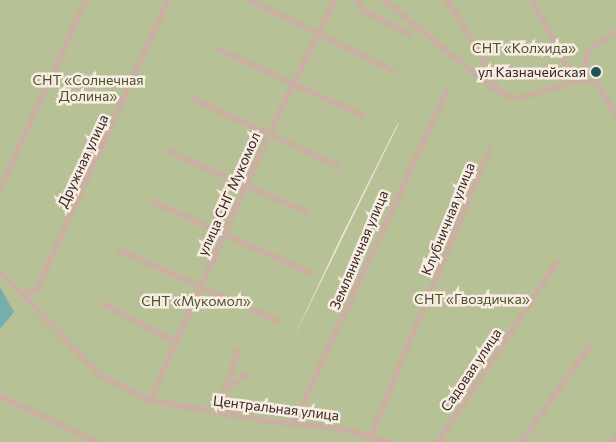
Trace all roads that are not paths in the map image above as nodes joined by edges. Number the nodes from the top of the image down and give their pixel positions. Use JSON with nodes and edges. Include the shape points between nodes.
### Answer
{"nodes":[{"id":1,"x":86,"y":0,"type":"edge"},
{"id":2,"x":168,"y":0,"type":"edge"},
{"id":3,"x":249,"y":0,"type":"edge"},
{"id":4,"x":334,"y":0,"type":"edge"},
{"id":5,"x":356,"y":0,"type":"edge"},
{"id":6,"x":384,"y":0,"type":"edge"},
{"id":7,"x":447,"y":0,"type":"edge"},
{"id":8,"x":532,"y":0,"type":"edge"},
{"id":9,"x":317,"y":32,"type":"junction"},
{"id":10,"x":616,"y":32,"type":"edge"},
{"id":11,"x":410,"y":34,"type":"dead end"},
{"id":12,"x":218,"y":49,"type":"dead end"},
{"id":13,"x":394,"y":71,"type":"dead end"},
{"id":14,"x":584,"y":80,"type":"junction"},
{"id":15,"x":575,"y":81,"type":"junction"},
{"id":16,"x":293,"y":84,"type":"junction"},
{"id":17,"x":494,"y":89,"type":"junction"},
{"id":18,"x":447,"y":90,"type":"dead end"},
{"id":19,"x":194,"y":99,"type":"dead end"},
{"id":20,"x":363,"y":116,"type":"dead end"},
{"id":21,"x":616,"y":116,"type":"edge"},
{"id":22,"x":268,"y":136,"type":"junction"},
{"id":23,"x":489,"y":150,"type":"dead end"},
{"id":24,"x":167,"y":151,"type":"dead end"},
{"id":25,"x":338,"y":166,"type":"dead end"},
{"id":26,"x":246,"y":186,"type":"junction"},
{"id":27,"x":0,"y":190,"type":"edge"},
{"id":28,"x":152,"y":201,"type":"dead end"},
{"id":29,"x":306,"y":212,"type":"dead end"},
{"id":30,"x":224,"y":236,"type":"junction"},
{"id":31,"x":119,"y":250,"type":"dead end"},
{"id":32,"x":557,"y":262,"type":"dead end"},
{"id":33,"x":0,"y":272,"type":"edge"},
{"id":34,"x":310,"y":273,"type":"dead end"},
{"id":35,"x":202,"y":286,"type":"junction"},
{"id":36,"x":22,"y":294,"type":"junction"},
{"id":37,"x":104,"y":304,"type":"dead end"},
{"id":38,"x":277,"y":321,"type":"dead end"},
{"id":39,"x":177,"y":344,"type":"junction"},
{"id":40,"x":589,"y":347,"type":"dead end"},
{"id":41,"x":238,"y":350,"type":"dead end"},
{"id":42,"x":247,"y":375,"type":"dead end"},
{"id":43,"x":224,"y":390,"type":"junction"},
{"id":44,"x":0,"y":396,"type":"edge"},
{"id":45,"x":150,"y":400,"type":"junction"},
{"id":46,"x":226,"y":415,"type":"junction"},
{"id":47,"x":295,"y":421,"type":"junction"},
{"id":48,"x":371,"y":435,"type":"junction"},
{"id":49,"x":616,"y":437,"type":"edge"},
{"id":50,"x":96,"y":442,"type":"edge"},
{"id":51,"x":388,"y":442,"type":"edge"},
{"id":52,"x":438,"y":442,"type":"edge"},
{"id":53,"x":521,"y":442,"type":"edge"},
{"id":54,"x":612,"y":442,"type":"edge"}],
"edges":[{"from":1,"to":27,"type":"street"},
{"from":2,"to":36,"type":"street","name":"Дружная улица","via":[[36,291]]},
{"from":3,"to":9,"type":"street"},
{"from":4,"to":9,"type":"street","name":"улица СНГ Мукомол"},
{"from":5,"to":11,"type":"street","via":[[363,10]]},
{"from":6,"to":17,"type":"street"},
{"from":7,"to":17,"type":"street","via":[[495,79]]},
{"from":8,"to":15,"type":"street"},
{"from":9,"to":13,"type":"street"},
{"from":9,"to":16,"type":"street","name":"улица СНГ Мукомол"},
{"from":10,"to":14,"type":"street","via":[[587,52]]},
{"from":12,"to":16,"type":"street"},
{"from":14,"to":15,"type":"street"},
{"from":14,"to":21,"type":"street","via":[[597,82]]},
{"from":15,"to":17,"type":"street","via":[[518,99]]},
{"from":16,"to":20,"type":"street"},
{"from":16,"to":22,"type":"street","name":"улица СНГ Мукомол"},
{"from":18,"to":47,"type":"street","name":"Земляничная улица"},
{"from":19,"to":22,"type":"street"},
{"from":22,"to":25,"type":"street"},
{"from":22,"to":26,"type":"street","name":"улица СНГ Мукомол"},
{"from":23,"to":48,"type":"street","name":"Клубничная улица"},
{"from":24,"to":26,"type":"street"},
{"from":26,"to":29,"type":"street"},
{"from":26,"to":30,"type":"street","name":"улица СНГ Мукомол"},
{"from":28,"to":30,"type":"street"},
{"from":30,"to":34,"type":"street"},
{"from":30,"to":35,"type":"street","name":"улица СНГ Мукомол"},
{"from":31,"to":35,"type":"street"},
{"from":32,"to":52,"type":"street","name":"Садовая улица"},
{"from":33,"to":36,"type":"street","name":"Центральная улица"},
{"from":35,"to":38,"type":"street"},
{"from":35,"to":39,"type":"street","name":"улица СНГ Мукомол"},
{"from":36,"to":45,"type":"street","name":"Центральная улица","via":[[101,376]]},
{"from":37,"to":39,"type":"street"},
{"from":39,"to":45,"type":"street","name":"улица СНГ Мукомол"},
{"from":40,"to":53,"type":"street"},
{"from":41,"to":43,"type":"street"},
{"from":42,"to":43,"type":"street"},
{"from":43,"to":46,"type":"street"},
{"from":44,"to":50,"type":"street"},
{"from":45,"to":46,"type":"street","name":"Центральная улица"},
{"from":46,"to":47,"type":"street","name":"Центральная улица"},
{"from":47,"to":48,"type":"street","name":"Центральная улица"},
{"from":48,"to":51,"type":"street","name":"Центральная улица"},
{"from":49,"to":54,"type":"street"}]}
